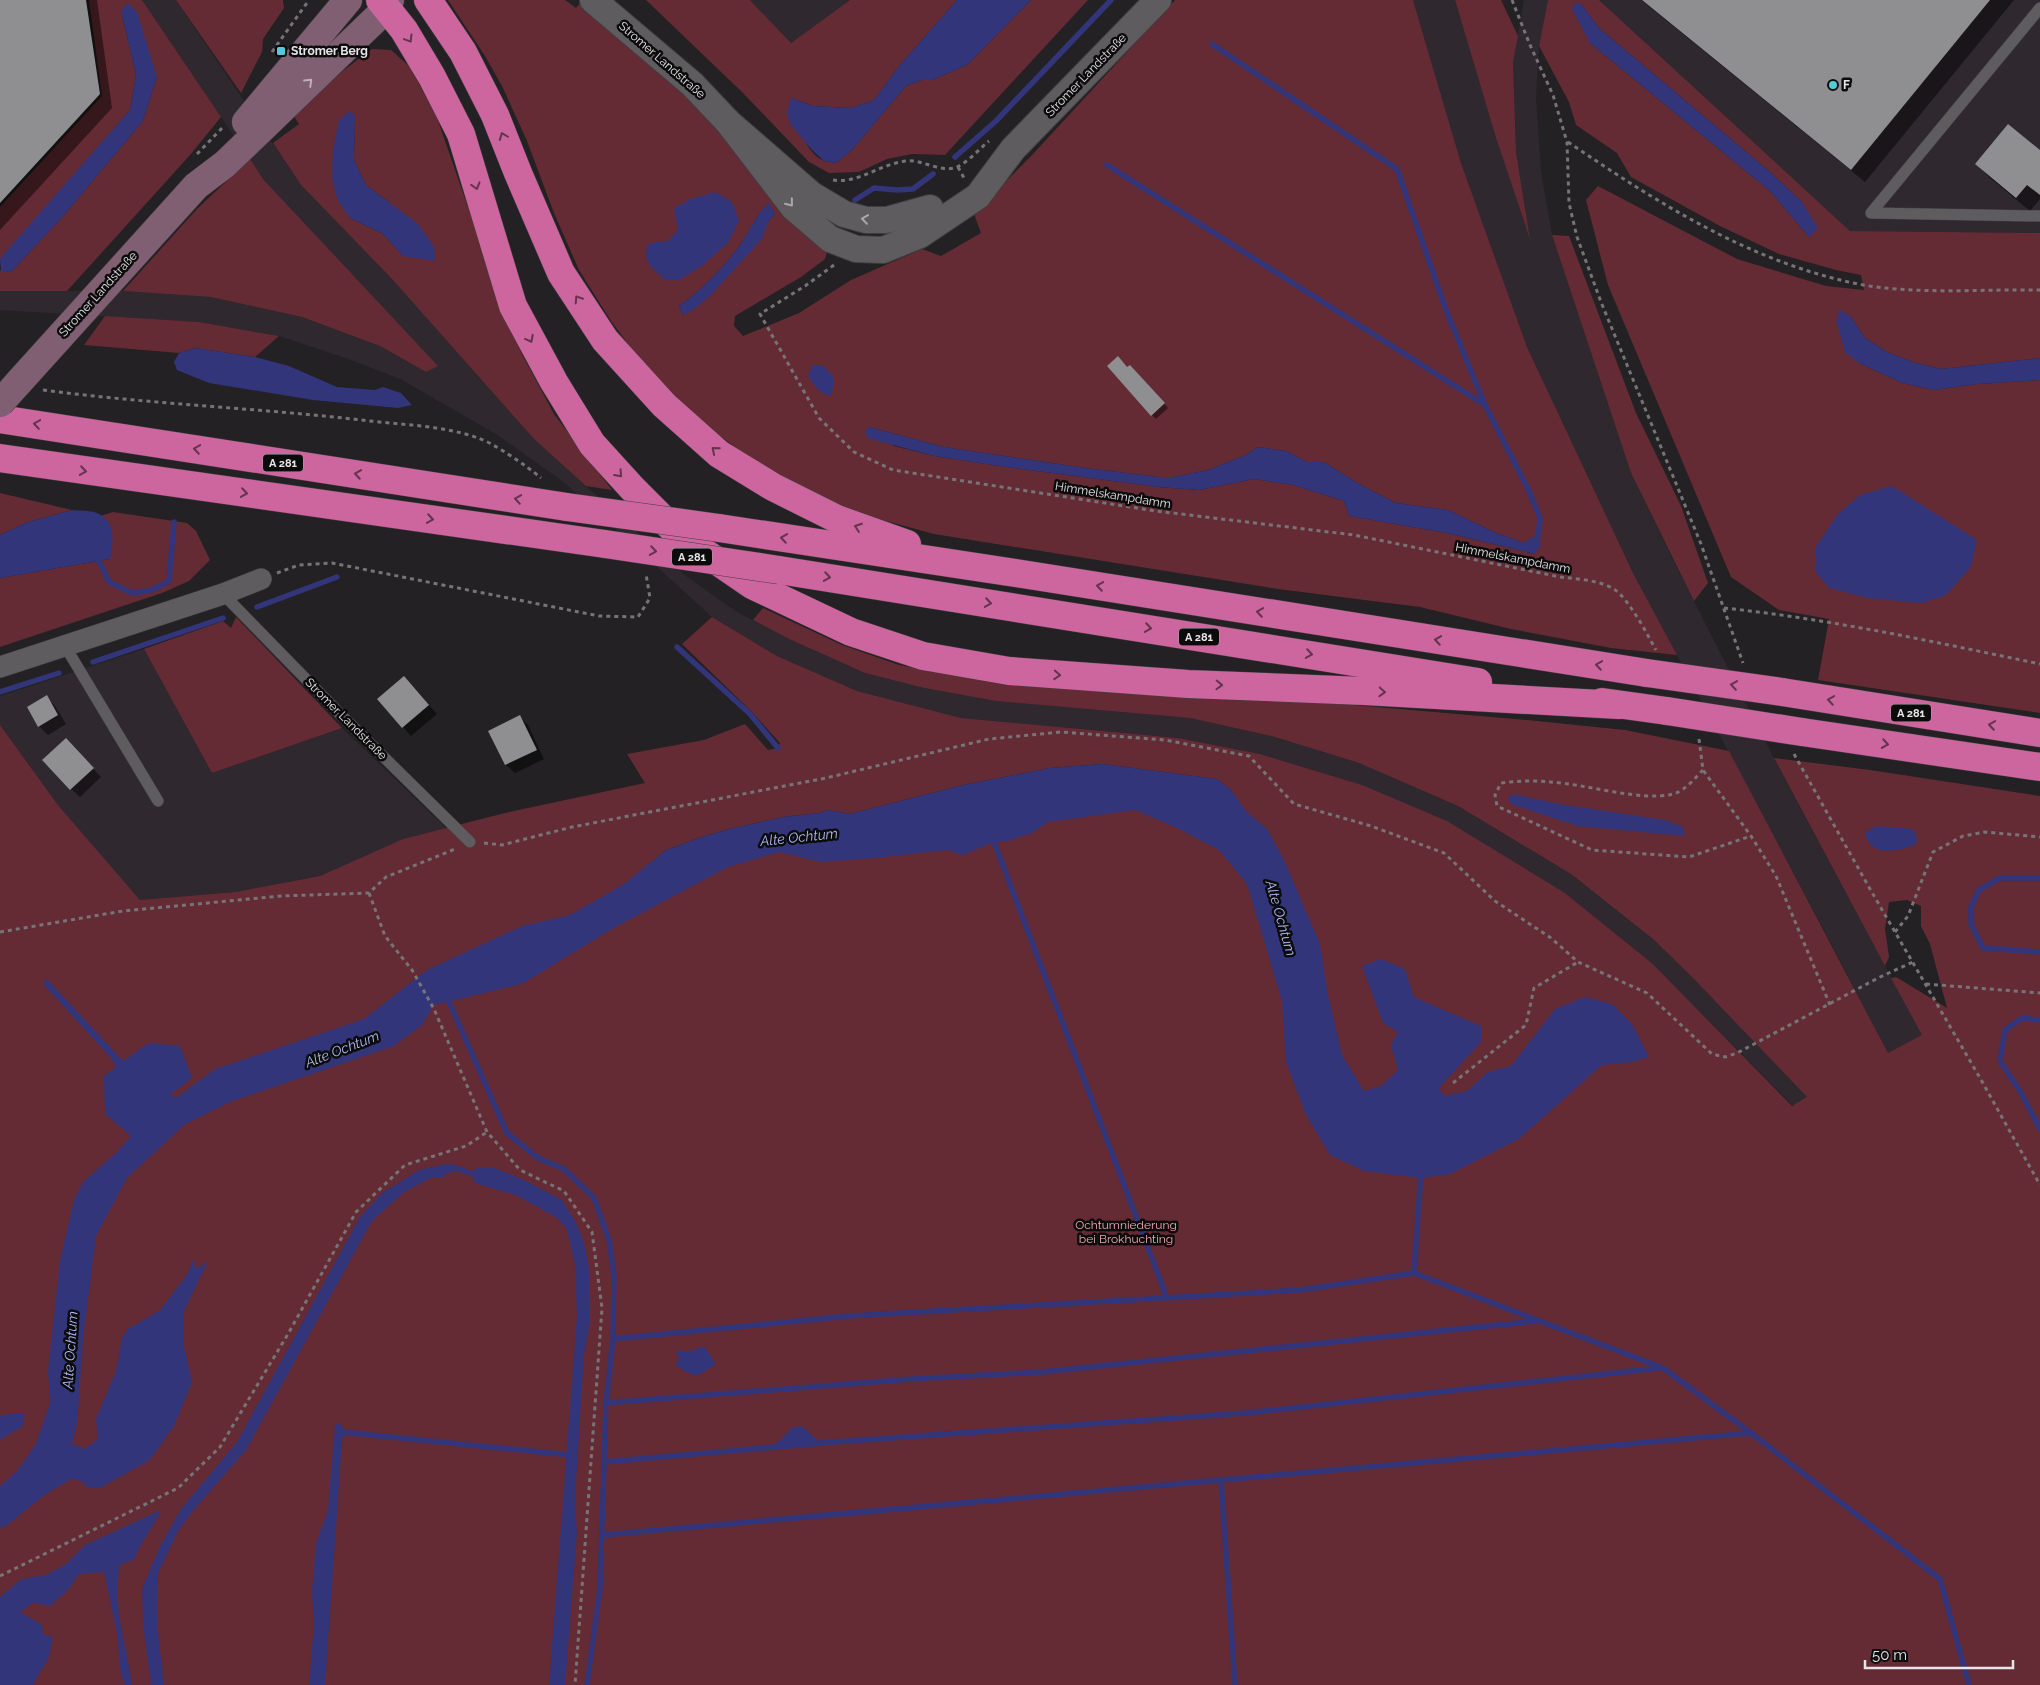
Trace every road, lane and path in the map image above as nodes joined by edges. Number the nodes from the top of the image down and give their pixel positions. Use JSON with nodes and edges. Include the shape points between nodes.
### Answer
{"nodes":[{"id":1,"x":348,"y":0,"type":"edge"},
{"id":2,"x":428,"y":0,"type":"edge"},
{"id":3,"x":593,"y":0,"type":"edge"},
{"id":4,"x":1158,"y":0,"type":"edge"},
{"id":5,"x":1512,"y":0,"type":"edge"},
{"id":6,"x":386,"y":3,"type":"edge"},
{"id":7,"x":2040,"y":8,"type":"edge"},
{"id":8,"x":269,"y":108,"type":"junction"},
{"id":9,"x":728,"y":122,"type":"junction"},
{"id":10,"x":1567,"y":142,"type":"junction"},
{"id":11,"x":1013,"y":149,"type":"junction"},
{"id":12,"x":830,"y":179,"type":"dead end"},
{"id":13,"x":967,"y":183,"type":"junction"},
{"id":14,"x":930,"y":208,"type":"junction"},
{"id":15,"x":2040,"y":216,"type":"edge"},
{"id":16,"x":856,"y":249,"type":"junction"},
{"id":17,"x":2040,"y":290,"type":"edge"},
{"id":18,"x":29,"y":386,"type":"junction"},
{"id":19,"x":0,"y":403,"type":"edge"},
{"id":20,"x":0,"y":419,"type":"edge"},
{"id":21,"x":0,"y":458,"type":"edge"},
{"id":22,"x":545,"y":482,"type":"dead end"},
{"id":23,"x":1701,"y":544,"type":"dead end"},
{"id":24,"x":1022,"y":574,"type":"junction"},
{"id":25,"x":260,"y":579,"type":"joint"},
{"id":26,"x":648,"y":586,"type":"dead end"},
{"id":27,"x":224,"y":594,"type":"junction"},
{"id":28,"x":1724,"y":608,"type":"dead end"},
{"id":29,"x":65,"y":646,"type":"junction"},
{"id":30,"x":1651,"y":662,"type":"junction"},
{"id":31,"x":2040,"y":664,"type":"edge"},
{"id":32,"x":0,"y":667,"type":"edge"},
{"id":33,"x":1619,"y":705,"type":"junction"},
{"id":34,"x":1696,"y":731,"type":"dead end"},
{"id":35,"x":2040,"y":733,"type":"edge"},
{"id":36,"x":2040,"y":768,"type":"edge"},
{"id":37,"x":1703,"y":770,"type":"junction"},
{"id":38,"x":158,"y":800,"type":"dead end"},
{"id":39,"x":1751,"y":836,"type":"junction"},
{"id":40,"x":2040,"y":837,"type":"edge"},
{"id":41,"x":470,"y":842,"type":"junction"},
{"id":42,"x":369,"y":893,"type":"junction"},
{"id":43,"x":0,"y":932,"type":"edge"},
{"id":44,"x":1578,"y":962,"type":"junction"},
{"id":45,"x":1913,"y":962,"type":"junction"},
{"id":46,"x":1926,"y":984,"type":"junction"},
{"id":47,"x":2040,"y":993,"type":"edge"},
{"id":48,"x":1830,"y":1005,"type":"junction"},
{"id":49,"x":1453,"y":1083,"type":"dead end"},
{"id":50,"x":488,"y":1132,"type":"junction"},
{"id":51,"x":2040,"y":1185,"type":"edge"},
{"id":52,"x":0,"y":1576,"type":"edge"},
{"id":53,"x":575,"y":1685,"type":"edge"}],
"edges":[{"from":1,"to":8,"type":"main road","name":"Stromer Landstraße"},
{"from":24,"to":2,"type":"highway","one_way":true,"via":[[900,542],[837,519],[772,487],[719,454],[664,405],[605,340],[561,273],[495,115],[463,52]]},
{"from":3,"to":9,"type":"street","name":"Stromer Landstraße","via":[[692,84]]},
{"from":4,"to":11,"type":"street","name":"Stromer Landstraße"},
{"from":5,"to":10,"type":"path","via":[[1553,95]]},
{"from":8,"to":6,"type":"main road","name":"Stromer Landstraße","one_way":true},
{"from":6,"to":33,"type":"highway","one_way":true,"via":[[432,77],[461,134],[513,306],[592,444],[680,535],[752,585],[851,632],[923,656],[1008,672]]},
{"from":7,"to":15,"type":"lane","via":[[1871,213]]},
{"from":8,"to":18,"type":"main road","name":"Stromer Landstraße","via":[[62,332]]},
{"from":14,"to":9,"type":"street","name":"Stromer Landstraße","one_way":true,"via":[[887,220],[866,220],[844,214],[812,195]]},
{"from":9,"to":16,"type":"street","name":"Stromer Landstraße","one_way":true,"via":[[794,208],[830,239]]},
{"from":10,"to":17,"type":"path","via":[[1700,226],[1759,254],[1804,269],[1859,284],[1906,289]]},
{"from":10,"to":23,"type":"path","via":[[1569,203],[1577,237]]},
{"from":11,"to":13,"type":"street","name":"Stromer Landstraße"},
{"from":11,"to":16,"type":"street","name":"Stromer Landstraße","via":[[978,196],[920,234],[883,250]]},
{"from":12,"to":13,"type":"path","via":[[843,181],[908,160],[947,168],[958,166]]},
{"from":13,"to":14,"type":"street","name":"Stromer Landstraße"},
{"from":14,"to":16,"type":"street","name":"Stromer Landstraße"},
{"from":16,"to":30,"type":"path","name":"Himmelskampdamm","via":[[760,314],[819,418],[854,452],[893,470],[1156,511],[1354,535],[1591,581],[1615,590],[1639,618]]},
{"from":18,"to":19,"type":"main road","name":"Stromer Landstraße","bridge":true},
{"from":18,"to":22,"type":"path","via":[[115,399],[316,415],[457,432],[480,438]]},
{"from":24,"to":20,"type":"highway","number":"A 281","one_way":true,"bridge":true},
{"from":21,"to":33,"type":"highway","number":"A 281","one_way":true,"bridge":true,"via":[[779,570]]},
{"from":30,"to":24,"type":"highway","number":"A 281","one_way":true},
{"from":25,"to":26,"type":"path","via":[[300,564],[332,563],[599,616],[638,617],[650,598]]},
{"from":25,"to":27,"type":"street"},
{"from":27,"to":29,"type":"street"},
{"from":27,"to":41,"type":"lane","name":"Stromer Landstraße"},
{"from":28,"to":31,"type":"path","via":[[1783,614]]},
{"from":29,"to":32,"type":"street"},
{"from":29,"to":38,"type":"lane"},
{"from":35,"to":30,"type":"highway","number":"A 281","one_way":true,"bridge":true,"via":[[1782,692]]},
{"from":33,"to":36,"type":"highway","number":"A 281","one_way":true,"bridge":true},
{"from":34,"to":37,"type":"path"},
{"from":37,"to":39,"type":"path"},
{"from":37,"to":39,"type":"path","via":[[1676,793],[1663,795],[1526,781],[1501,783],[1495,795],[1497,806],[1592,850],[1689,857]]},
{"from":39,"to":48,"type":"path","via":[[1776,876]]},
{"from":40,"to":45,"type":"path","via":[[1985,832],[1963,836],[1934,852],[1908,916],[1895,932]]},
{"from":41,"to":42,"type":"path","via":[[386,877]]},
{"from":41,"to":44,"type":"path","via":[[502,845],[572,826],[826,778],[989,739],[1061,732],[1165,740],[1249,756],[1294,804],[1371,826],[1444,853],[1495,901],[1551,938]]},
{"from":42,"to":43,"type":"path","via":[[281,896],[123,911]]},
{"from":42,"to":50,"type":"path","via":[[386,936],[434,1009]]},
{"from":44,"to":48,"type":"path","via":[[1647,994],[1712,1054],[1725,1057]]},
{"from":44,"to":49,"type":"path","via":[[1534,988],[1526,1025]]},
{"from":45,"to":46,"type":"path"},
{"from":45,"to":48,"type":"path"},
{"from":46,"to":47,"type":"path"},
{"from":46,"to":51,"type":"path"},
{"from":50,"to":52,"type":"path","via":[[466,1146],[405,1165],[356,1212],[220,1447],[178,1488]]},
{"from":50,"to":53,"type":"path","via":[[520,1170],[564,1191],[592,1232],[602,1308]]}]}
